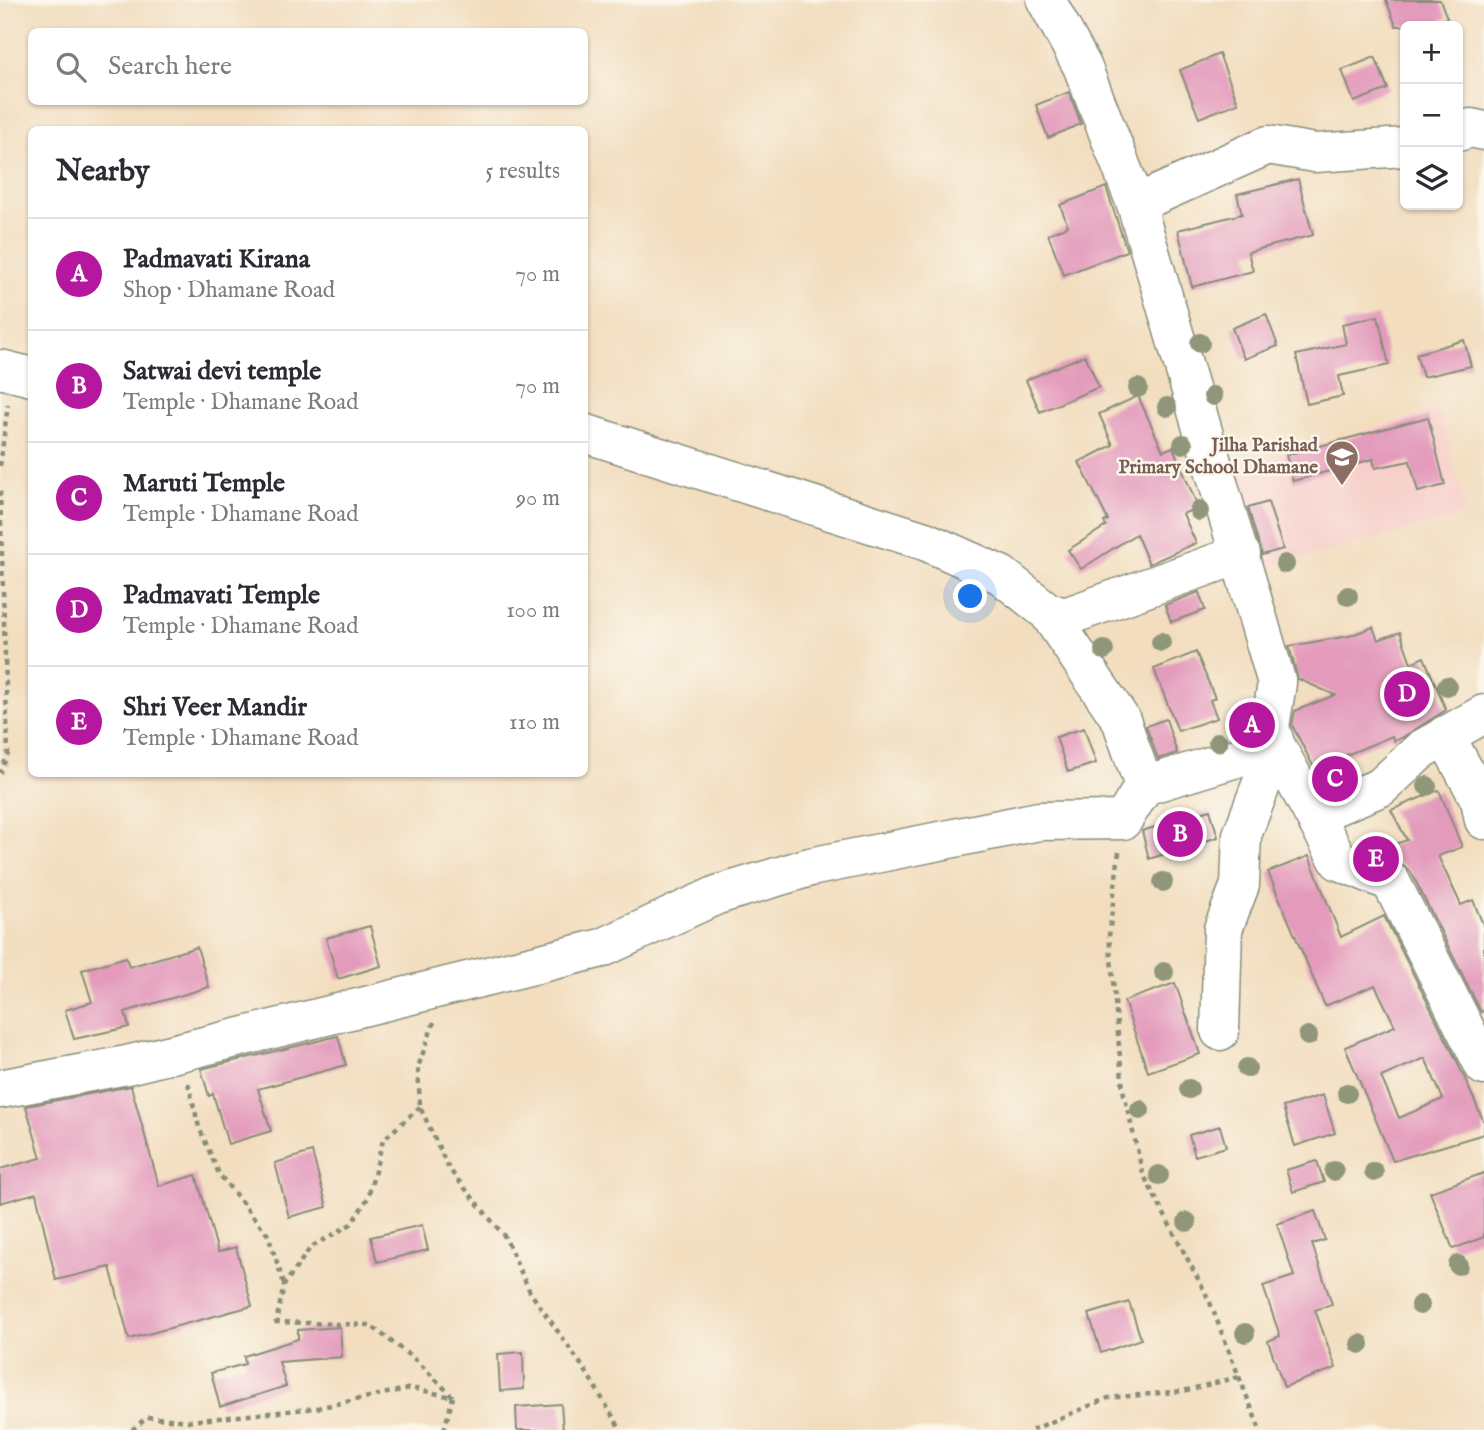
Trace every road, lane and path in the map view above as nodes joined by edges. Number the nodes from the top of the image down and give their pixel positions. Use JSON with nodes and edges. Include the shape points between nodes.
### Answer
{"nodes":[{"id":1,"x":1046,"y":0,"type":"edge"},
{"id":2,"x":1463,"y":130,"type":"edge"},
{"id":3,"x":1484,"y":131,"type":"edge"},
{"id":4,"x":1400,"y":147,"type":"edge"},
{"id":5,"x":1136,"y":204,"type":"junction"},
{"id":6,"x":15,"y":373,"type":"edge"},
{"id":7,"x":588,"y":434,"type":"edge"},
{"id":8,"x":0,"y":467,"type":"edge"},
{"id":9,"x":0,"y":491,"type":"edge"},
{"id":10,"x":1241,"y":554,"type":"junction"},
{"id":11,"x":1048,"y":612,"type":"junction"},
{"id":12,"x":1484,"y":714,"type":"edge"},
{"id":13,"x":1445,"y":735,"type":"junction"},
{"id":14,"x":1276,"y":746,"type":"junction"},
{"id":15,"x":0,"y":773,"type":"edge"},
{"id":16,"x":1144,"y":786,"type":"junction"},
{"id":17,"x":1483,"y":807,"type":"edge"},
{"id":18,"x":1316,"y":814,"type":"junction"},
{"id":19,"x":1123,"y":820,"type":"junction"},
{"id":20,"x":448,"y":985,"type":"junction"},
{"id":21,"x":1220,"y":1031,"type":"dead end"},
{"id":22,"x":180,"y":1051,"type":"junction"},
{"id":23,"x":1484,"y":1066,"type":"edge"},
{"id":24,"x":0,"y":1088,"type":"edge"},
{"id":25,"x":420,"y":1107,"type":"junction"},
{"id":26,"x":284,"y":1285,"type":"junction"},
{"id":27,"x":1239,"y":1377,"type":"junction"},
{"id":28,"x":453,"y":1397,"type":"junction"},
{"id":29,"x":132,"y":1430,"type":"edge"},
{"id":30,"x":444,"y":1430,"type":"edge"},
{"id":31,"x":621,"y":1430,"type":"edge"},
{"id":32,"x":1032,"y":1430,"type":"edge"},
{"id":33,"x":1260,"y":1430,"type":"edge"}],
"edges":[{"from":1,"to":5,"type":"street","via":[[1083,66]]},
{"from":2,"to":3,"type":"street"},
{"from":4,"to":5,"type":"street","via":[[1315,153],[1268,145]]},
{"from":5,"to":10,"type":"street"},
{"from":6,"to":8,"type":"path"},
{"from":7,"to":11,"type":"street","via":[[925,541],[1002,575]]},
{"from":9,"to":15,"type":"path","via":[[8,754]]},
{"from":10,"to":11,"type":"street","via":[[1085,612],[1065,617]]},
{"from":10,"to":14,"type":"street","via":[[1277,683],[1270,727]]},
{"from":11,"to":16,"type":"street","via":[[1121,720]]},
{"from":12,"to":13,"type":"street"},
{"from":13,"to":17,"type":"street"},
{"from":13,"to":18,"type":"street","via":[[1422,749],[1381,787]]},
{"from":14,"to":16,"type":"street"},
{"from":14,"to":18,"type":"street"},
{"from":14,"to":21,"type":"street","via":[[1242,835],[1240,885],[1223,929]]},
{"from":16,"to":19,"type":"street"},
{"from":18,"to":23,"type":"street","via":[[1339,861],[1391,882]]},
{"from":19,"to":20,"type":"street","via":[[1039,821],[810,867],[717,895],[602,948]]},
{"from":19,"to":27,"type":"path","via":[[1109,936],[1123,1090],[1143,1174],[1209,1300]]},
{"from":20,"to":22,"type":"street"},
{"from":20,"to":25,"type":"path","via":[[418,1067]]},
{"from":22,"to":24,"type":"street"},
{"from":22,"to":26,"type":"path","via":[[199,1127],[219,1174],[268,1235]]},
{"from":25,"to":26,"type":"path","via":[[383,1140],[368,1198],[351,1224],[311,1247]]},
{"from":25,"to":31,"type":"path","via":[[449,1169],[505,1237],[530,1292]]},
{"from":26,"to":28,"type":"path","via":[[275,1322],[370,1325],[418,1362]]},
{"from":27,"to":32,"type":"path","via":[[1183,1391],[1108,1398]]},
{"from":27,"to":33,"type":"path"},
{"from":28,"to":29,"type":"path","via":[[411,1388],[306,1410],[190,1421],[147,1417]]},
{"from":28,"to":30,"type":"path"}]}
